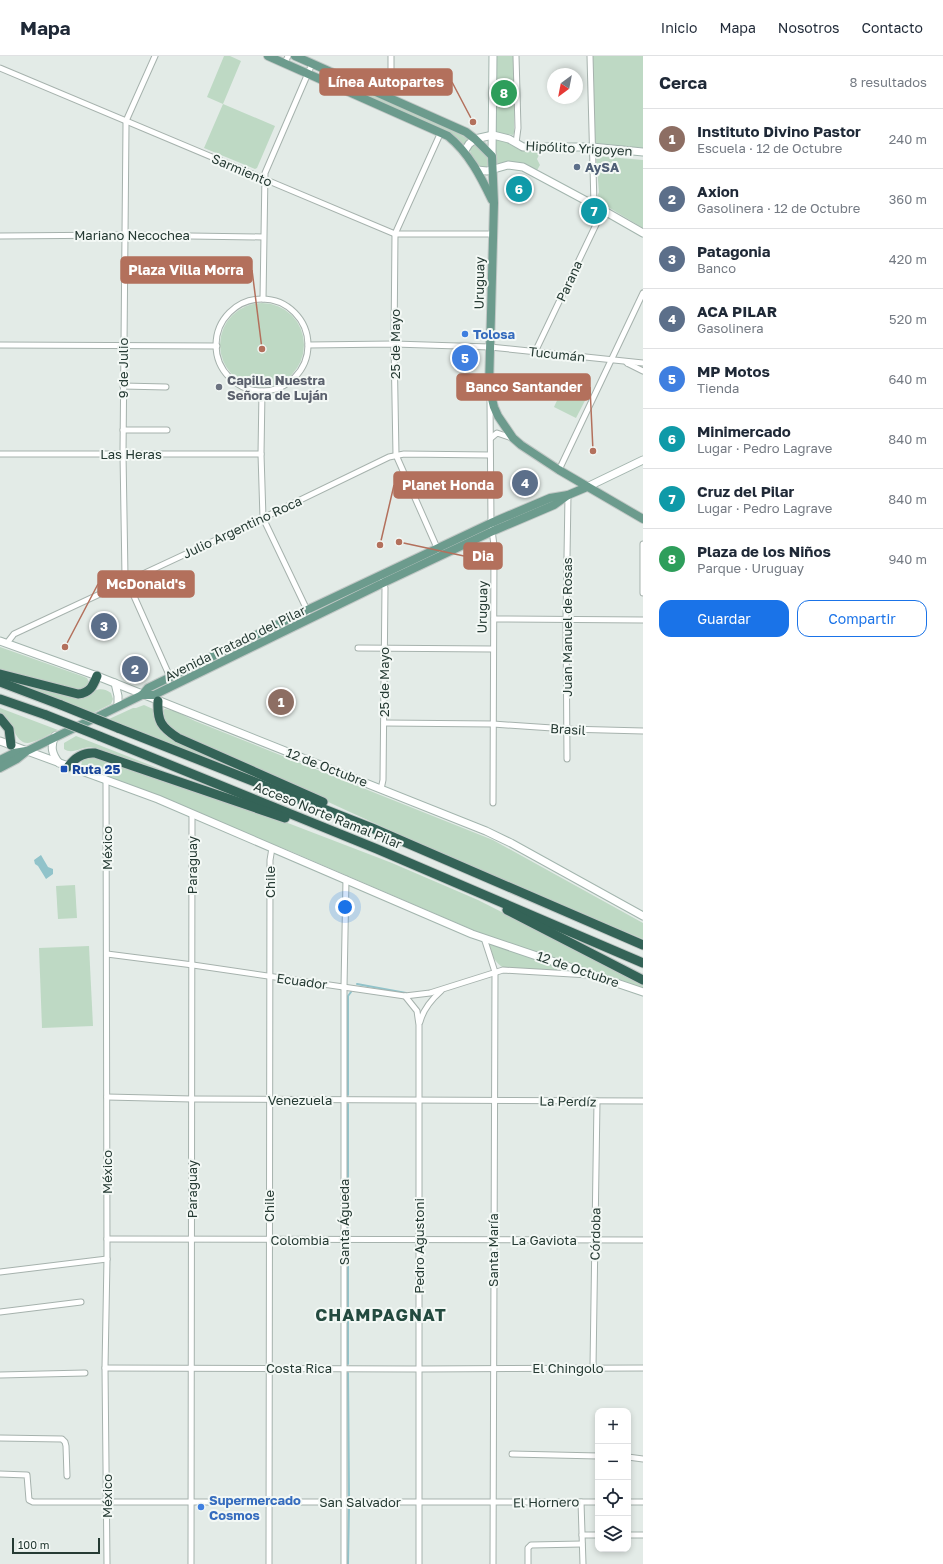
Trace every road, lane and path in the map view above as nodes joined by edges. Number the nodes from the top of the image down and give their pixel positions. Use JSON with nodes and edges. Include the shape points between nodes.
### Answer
{"nodes":[{"id":1,"x":155,"y":56,"type":"edge"},
{"id":2,"x":268,"y":56,"type":"edge"},
{"id":3,"x":295,"y":56,"type":"edge"},
{"id":4,"x":391,"y":56,"type":"edge"},
{"id":5,"x":493,"y":56,"type":"edge"},
{"id":6,"x":516,"y":56,"type":"edge"},
{"id":7,"x":590,"y":56,"type":"edge"},
{"id":8,"x":286,"y":60,"type":"edge"},
{"id":9,"x":312,"y":64,"type":"junction"},
{"id":10,"x":0,"y":68,"type":"edge"},
{"id":11,"x":308,"y":74,"type":"junction"},
{"id":12,"x":390,"y":99,"type":"junction"},
{"id":13,"x":126,"y":121,"type":"junction"},
{"id":14,"x":441,"y":132,"type":"junction"},
{"id":15,"x":493,"y":135,"type":"junction"},
{"id":16,"x":475,"y":139,"type":"junction"},
{"id":17,"x":516,"y":143,"type":"junction"},
{"id":18,"x":592,"y":147,"type":"junction"},
{"id":19,"x":464,"y":152,"type":"junction"},
{"id":20,"x":643,"y":152,"type":"edge"},
{"id":21,"x":492,"y":156,"type":"junction"},
{"id":22,"x":492,"y":169,"type":"junction"},
{"id":23,"x":477,"y":170,"type":"junction"},
{"id":24,"x":264,"y":179,"type":"junction"},
{"id":25,"x":494,"y":203,"type":"junction"},
{"id":26,"x":594,"y":205,"type":"junction"},
{"id":27,"x":603,"y":210,"type":"junction"},
{"id":28,"x":643,"y":233,"type":"edge"},
{"id":29,"x":395,"y":234,"type":"junction"},
{"id":30,"x":492,"y":234,"type":"junction"},
{"id":31,"x":124,"y":235,"type":"junction"},
{"id":32,"x":0,"y":236,"type":"edge"},
{"id":33,"x":263,"y":237,"type":"junction"},
{"id":34,"x":643,"y":293,"type":"edge"},
{"id":35,"x":263,"y":299,"type":"junction"},
{"id":36,"x":123,"y":344,"type":"junction"},
{"id":37,"x":394,"y":344,"type":"junction"},
{"id":38,"x":0,"y":345,"type":"edge"},
{"id":39,"x":308,"y":345,"type":"junction"},
{"id":40,"x":217,"y":346,"type":"junction"},
{"id":41,"x":490,"y":347,"type":"junction"},
{"id":42,"x":535,"y":352,"type":"junction"},
{"id":43,"x":611,"y":360,"type":"junction"},
{"id":44,"x":624,"y":362,"type":"junction"},
{"id":45,"x":643,"y":363,"type":"edge"},
{"id":46,"x":643,"y":372,"type":"edge"},
{"id":47,"x":123,"y":386,"type":"junction"},
{"id":48,"x":166,"y":387,"type":"dead end"},
{"id":49,"x":490,"y":387,"type":"junction"},
{"id":50,"x":262,"y":391,"type":"junction"},
{"id":51,"x":123,"y":430,"type":"junction"},
{"id":52,"x":167,"y":430,"type":"dead end"},
{"id":53,"x":491,"y":438,"type":"junction"},
{"id":54,"x":513,"y":438,"type":"junction"},
{"id":55,"x":0,"y":454,"type":"edge"},
{"id":56,"x":123,"y":454,"type":"junction"},
{"id":57,"x":261,"y":454,"type":"junction"},
{"id":58,"x":490,"y":454,"type":"junction"},
{"id":59,"x":396,"y":455,"type":"junction"},
{"id":60,"x":643,"y":460,"type":"edge"},
{"id":61,"x":559,"y":470,"type":"junction"},
{"id":62,"x":587,"y":487,"type":"junction"},
{"id":63,"x":568,"y":495,"type":"junction"},
{"id":64,"x":263,"y":518,"type":"junction"},
{"id":65,"x":643,"y":519,"type":"edge"},
{"id":66,"x":492,"y":527,"type":"junction"},
{"id":67,"x":643,"y":544,"type":"edge"},
{"id":68,"x":439,"y":553,"type":"junction"},
{"id":69,"x":380,"y":575,"type":"junction"},
{"id":70,"x":126,"y":581,"type":"junction"},
{"id":71,"x":383,"y":583,"type":"junction"},
{"id":72,"x":643,"y":593,"type":"edge"},
{"id":73,"x":307,"y":610,"type":"junction"},
{"id":74,"x":311,"y":619,"type":"junction"},
{"id":75,"x":494,"y":619,"type":"junction"},
{"id":76,"x":566,"y":619,"type":"junction"},
{"id":77,"x":643,"y":620,"type":"edge"},
{"id":78,"x":3,"y":642,"type":"edge"},
{"id":79,"x":358,"y":648,"type":"dead end"},
{"id":80,"x":384,"y":648,"type":"junction"},
{"id":81,"x":493,"y":649,"type":"junction"},
{"id":82,"x":0,"y":674,"type":"edge"},
{"id":83,"x":96,"y":676,"type":"junction"},
{"id":84,"x":170,"y":677,"type":"junction"},
{"id":85,"x":0,"y":682,"type":"edge"},
{"id":86,"x":115,"y":683,"type":"junction"},
{"id":87,"x":142,"y":695,"type":"junction"},
{"id":88,"x":0,"y":699,"type":"edge"},
{"id":89,"x":158,"y":701,"type":"junction"},
{"id":90,"x":118,"y":706,"type":"junction"},
{"id":91,"x":0,"y":718,"type":"edge"},
{"id":92,"x":384,"y":723,"type":"junction"},
{"id":93,"x":493,"y":724,"type":"junction"},
{"id":94,"x":567,"y":729,"type":"junction"},
{"id":95,"x":643,"y":731,"type":"edge"},
{"id":96,"x":55,"y":736,"type":"junction"},
{"id":97,"x":0,"y":741,"type":"edge"},
{"id":98,"x":11,"y":745,"type":"junction"},
{"id":99,"x":27,"y":750,"type":"junction"},
{"id":100,"x":567,"y":759,"type":"dead end"},
{"id":101,"x":0,"y":760,"type":"edge"},
{"id":102,"x":58,"y":763,"type":"junction"},
{"id":103,"x":68,"y":766,"type":"junction"},
{"id":104,"x":0,"y":768,"type":"edge"},
{"id":105,"x":106,"y":779,"type":"junction"},
{"id":106,"x":381,"y":789,"type":"junction"},
{"id":107,"x":493,"y":803,"type":"dead end"},
{"id":108,"x":192,"y":814,"type":"junction"},
{"id":109,"x":372,"y":828,"type":"junction"},
{"id":110,"x":272,"y":848,"type":"junction"},
{"id":111,"x":377,"y":849,"type":"junction"},
{"id":112,"x":346,"y":879,"type":"junction"},
{"id":113,"x":475,"y":891,"type":"junction"},
{"id":114,"x":643,"y":916,"type":"edge"},
{"id":115,"x":484,"y":938,"type":"junction"},
{"id":116,"x":643,"y":945,"type":"edge"},
{"id":117,"x":107,"y":954,"type":"junction"},
{"id":118,"x":561,"y":963,"type":"junction"},
{"id":119,"x":643,"y":963,"type":"edge"},
{"id":120,"x":193,"y":965,"type":"junction"},
{"id":121,"x":495,"y":972,"type":"junction"},
{"id":122,"x":558,"y":974,"type":"junction"},
{"id":123,"x":596,"y":975,"type":"junction"},
{"id":124,"x":269,"y":977,"type":"junction"},
{"id":125,"x":643,"y":980,"type":"edge"},
{"id":126,"x":344,"y":987,"type":"junction"},
{"id":127,"x":442,"y":990,"type":"junction"},
{"id":128,"x":643,"y":992,"type":"edge"},
{"id":129,"x":420,"y":995,"type":"junction"},
{"id":130,"x":405,"y":996,"type":"junction"},
{"id":131,"x":414,"y":1006,"type":"junction"},
{"id":132,"x":427,"y":1007,"type":"junction"},
{"id":133,"x":419,"y":1025,"type":"junction"},
{"id":134,"x":107,"y":1097,"type":"junction"},
{"id":135,"x":192,"y":1099,"type":"junction"},
{"id":136,"x":269,"y":1100,"type":"junction"},
{"id":137,"x":344,"y":1100,"type":"junction"},
{"id":138,"x":419,"y":1100,"type":"junction"},
{"id":139,"x":494,"y":1100,"type":"junction"},
{"id":140,"x":597,"y":1101,"type":"junction"},
{"id":141,"x":643,"y":1101,"type":"edge"},
{"id":142,"x":107,"y":1239,"type":"junction"},
{"id":143,"x":192,"y":1240,"type":"junction"},
{"id":144,"x":269,"y":1240,"type":"junction"},
{"id":145,"x":344,"y":1240,"type":"junction"},
{"id":146,"x":419,"y":1240,"type":"junction"},
{"id":147,"x":493,"y":1240,"type":"junction"},
{"id":148,"x":595,"y":1240,"type":"junction"},
{"id":149,"x":643,"y":1240,"type":"edge"},
{"id":150,"x":107,"y":1259,"type":"junction"},
{"id":151,"x":0,"y":1272,"type":"edge"},
{"id":152,"x":81,"y":1302,"type":"dead end"},
{"id":153,"x":0,"y":1312,"type":"edge"},
{"id":154,"x":269,"y":1367,"type":"junction"},
{"id":155,"x":105,"y":1368,"type":"junction"},
{"id":156,"x":191,"y":1368,"type":"junction"},
{"id":157,"x":344,"y":1368,"type":"junction"},
{"id":158,"x":494,"y":1368,"type":"junction"},
{"id":159,"x":593,"y":1368,"type":"junction"},
{"id":160,"x":643,"y":1368,"type":"edge"},
{"id":161,"x":419,"y":1369,"type":"junction"},
{"id":162,"x":85,"y":1373,"type":"dead end"},
{"id":163,"x":0,"y":1375,"type":"edge"},
{"id":164,"x":0,"y":1438,"type":"edge"},
{"id":165,"x":512,"y":1454,"type":"dead end"},
{"id":166,"x":595,"y":1456,"type":"edge"},
{"id":167,"x":631,"y":1457,"type":"edge"},
{"id":168,"x":643,"y":1459,"type":"edge"},
{"id":169,"x":0,"y":1474,"type":"edge"},
{"id":170,"x":67,"y":1476,"type":"dead end"},
{"id":171,"x":107,"y":1502,"type":"junction"},
{"id":172,"x":191,"y":1502,"type":"junction"},
{"id":173,"x":345,"y":1502,"type":"junction"},
{"id":174,"x":418,"y":1502,"type":"junction"},
{"id":175,"x":581,"y":1502,"type":"junction"},
{"id":176,"x":595,"y":1502,"type":"edge"},
{"id":177,"x":631,"y":1502,"type":"edge"},
{"id":178,"x":643,"y":1502,"type":"edge"},
{"id":179,"x":269,"y":1503,"type":"junction"},
{"id":180,"x":494,"y":1503,"type":"junction"},
{"id":181,"x":582,"y":1535,"type":"junction"},
{"id":182,"x":595,"y":1535,"type":"edge"},
{"id":183,"x":631,"y":1535,"type":"edge"},
{"id":184,"x":643,"y":1535,"type":"edge"},
{"id":185,"x":582,"y":1544,"type":"junction"},
{"id":186,"x":107,"y":1564,"type":"edge"},
{"id":187,"x":192,"y":1564,"type":"edge"},
{"id":188,"x":269,"y":1564,"type":"edge"},
{"id":189,"x":344,"y":1564,"type":"edge"},
{"id":190,"x":419,"y":1564,"type":"edge"},
{"id":191,"x":493,"y":1564,"type":"edge"},
{"id":192,"x":528,"y":1564,"type":"edge"},
{"id":193,"x":583,"y":1564,"type":"edge"}],
"edges":[{"from":1,"to":13,"type":"street","name":"9 de Julio"},
{"from":2,"to":8,"type":"main road"},
{"from":3,"to":9,"type":"main road"},
{"from":4,"to":12,"type":"street"},
{"from":5,"to":15,"type":"street"},
{"from":6,"to":17,"type":"street"},
{"from":7,"to":18,"type":"street"},
{"from":8,"to":11,"type":"main road"},
{"from":9,"to":11,"type":"street"},
{"from":9,"to":12,"type":"main road"},
{"from":10,"to":13,"type":"street","name":"Sarmiento"},
{"from":11,"to":14,"type":"main road"},
{"from":11,"to":24,"type":"street"},
{"from":12,"to":16,"type":"main road","via":[[466,132]]},
{"from":13,"to":24,"type":"street","name":"Sarmiento"},
{"from":13,"to":31,"type":"street","name":"9 de Julio"},
{"from":14,"to":19,"type":"main road"},
{"from":14,"to":29,"type":"street","name":"25 de Mayo"},
{"from":15,"to":16,"type":"street"},
{"from":15,"to":17,"type":"street","name":"Hipólito Yrigoyen"},
{"from":15,"to":21,"type":"street"},
{"from":16,"to":19,"type":"street"},
{"from":16,"to":21,"type":"main road"},
{"from":17,"to":18,"type":"street","name":"Hipólito Yrigoyen","via":[[523,147]]},
{"from":18,"to":20,"type":"street","name":"Hipólito Yrigoyen"},
{"from":18,"to":26,"type":"street"},
{"from":19,"to":23,"type":"main road"},
{"from":21,"to":22,"type":"main road","name":"Uruguay"},
{"from":22,"to":23,"type":"street"},
{"from":22,"to":25,"type":"main road","name":"Uruguay"},
{"from":22,"to":26,"type":"street","via":[[508,165],[523,167]]},
{"from":23,"to":25,"type":"main road"},
{"from":24,"to":29,"type":"street","name":"Sarmiento"},
{"from":24,"to":33,"type":"street"},
{"from":25,"to":30,"type":"main road","name":"Uruguay"},
{"from":26,"to":27,"type":"street"},
{"from":27,"to":28,"type":"street"},
{"from":27,"to":42,"type":"street","name":"Parana"},
{"from":29,"to":30,"type":"street","name":"Sarmiento"},
{"from":29,"to":37,"type":"street","name":"25 de Mayo"},
{"from":30,"to":41,"type":"main road","name":"Uruguay"},
{"from":31,"to":32,"type":"street","name":"Mariano Necochea"},
{"from":31,"to":33,"type":"street","name":"Mariano Necochea"},
{"from":31,"to":36,"type":"street","name":"9 de Julio"},
{"from":33,"to":35,"type":"street"},
{"from":34,"to":43,"type":"street"},
{"from":35,"to":39,"type":"street","via":[[287,306],[297,315],[304,326]]},
{"from":35,"to":40,"type":"street","via":[[246,302],[227,316],[220,327]]},
{"from":36,"to":38,"type":"street"},
{"from":36,"to":40,"type":"street"},
{"from":36,"to":47,"type":"street","name":"9 de Julio"},
{"from":37,"to":39,"type":"street","name":"Tucumán"},
{"from":37,"to":41,"type":"street","name":"Tucumán"},
{"from":37,"to":59,"type":"street","name":"25 de Mayo"},
{"from":39,"to":50,"type":"street","via":[[305,361],[288,383],[276,389]]},
{"from":40,"to":50,"type":"street","via":[[221,365],[228,375],[249,389]]},
{"from":41,"to":42,"type":"street","name":"Tucumán"},
{"from":41,"to":49,"type":"main road","name":"Uruguay"},
{"from":42,"to":43,"type":"street","name":"Tucumán"},
{"from":43,"to":44,"type":"street","name":"Tucumán"},
{"from":43,"to":61,"type":"street"},
{"from":44,"to":45,"type":"street","name":"Tucumán"},
{"from":44,"to":46,"type":"street","name":"Tucumán"},
{"from":47,"to":48,"type":"street"},
{"from":47,"to":51,"type":"street","name":"9 de Julio"},
{"from":49,"to":53,"type":"street","name":"Uruguay"},
{"from":49,"to":54,"type":"main road","name":"Uruguay","via":[[498,416]]},
{"from":50,"to":57,"type":"street"},
{"from":51,"to":52,"type":"street"},
{"from":51,"to":56,"type":"street","name":"9 de Julio"},
{"from":53,"to":54,"type":"street","via":[[497,433]]},
{"from":53,"to":58,"type":"street","name":"Uruguay"},
{"from":54,"to":61,"type":"main road","name":"Uruguay"},
{"from":55,"to":56,"type":"street","name":"Las Heras"},
{"from":56,"to":57,"type":"street","name":"Las Heras"},
{"from":56,"to":70,"type":"street","name":"9 de Julio"},
{"from":57,"to":64,"type":"street"},
{"from":58,"to":59,"type":"street","name":"Julio Argentino Roca"},
{"from":58,"to":66,"type":"street","name":"Uruguay"},
{"from":59,"to":64,"type":"street","name":"Julio Argentino Roca"},
{"from":59,"to":68,"type":"street","name":"25 de Mayo"},
{"from":60,"to":62,"type":"street"},
{"from":61,"to":62,"type":"main road","name":"Uruguay"},
{"from":62,"to":63,"type":"main road","name":"Avenida Tratado del Pilar"},
{"from":62,"to":65,"type":"main road","name":"Uruguay"},
{"from":63,"to":66,"type":"main road","name":"Avenida Tratado del Pilar","via":[[554,505]]},
{"from":63,"to":76,"type":"street","name":"Juan Manuel de Rosas"},
{"from":64,"to":70,"type":"street","name":"Julio Argentino Roca"},
{"from":64,"to":73,"type":"street"},
{"from":66,"to":68,"type":"main road","name":"Avenida Tratado del Pilar"},
{"from":66,"to":75,"type":"street","name":"Uruguay"},
{"from":67,"to":72,"type":"street"},
{"from":68,"to":69,"type":"main road","name":"Avenida Tratado del Pilar"},
{"from":68,"to":71,"type":"main road","name":"Avenida Tratado del Pilar"},
{"from":69,"to":71,"type":"street","name":"25 de Mayo"},
{"from":69,"to":73,"type":"main road","name":"Avenida Tratado del Pilar"},
{"from":70,"to":78,"type":"street","name":"Julio Argentino Roca","via":[[14,634]]},
{"from":70,"to":84,"type":"street","name":"9 de Julio"},
{"from":71,"to":74,"type":"main road","name":"Avenida Tratado del Pilar"},
{"from":71,"to":80,"type":"street","name":"25 de Mayo"},
{"from":73,"to":74,"type":"street"},
{"from":73,"to":84,"type":"main road","name":"Avenida Tratado del Pilar"},
{"from":74,"to":87,"type":"main road","name":"Avenida Tratado del Pilar","via":[[154,695]]},
{"from":75,"to":76,"type":"street"},
{"from":75,"to":81,"type":"street","name":"Uruguay"},
{"from":76,"to":77,"type":"street"},
{"from":76,"to":94,"type":"street","name":"Juan Manuel de Rosas"},
{"from":78,"to":83,"type":"street","name":"12 de Octubre"},
{"from":79,"to":80,"type":"street"},
{"from":80,"to":81,"type":"street"},
{"from":80,"to":92,"type":"street","name":"25 de Mayo"},
{"from":81,"to":93,"type":"street","name":"Uruguay"},
{"from":82,"to":83,"type":"highway","via":[[78,694],[90,689]]},
{"from":83,"to":86,"type":"street","name":"12 de Octubre"},
{"from":84,"to":87,"type":"main road","name":"Avenida Tratado del Pilar","via":[[148,688]]},
{"from":85,"to":109,"type":"highway","name":"Acceso Norte Ramal Pilar","bridge":true},
{"from":86,"to":87,"type":"street","name":"12 de Octubre"},
{"from":86,"to":90,"type":"street"},
{"from":87,"to":89,"type":"street","name":"12 de Octubre"},
{"from":87,"to":90,"type":"main road"},
{"from":88,"to":111,"type":"highway","name":"Acceso Norte Ramal Pilar","bridge":true,"via":[[99,736]]},
{"from":89,"to":106,"type":"street","name":"12 de Octubre"},
{"from":89,"to":109,"type":"highway","via":[[157,713],[160,722],[178,738],[323,803]]},
{"from":90,"to":96,"type":"main road"},
{"from":91,"to":98,"type":"highway","via":[[9,729]]},
{"from":92,"to":93,"type":"street","name":"Brasil"},
{"from":92,"to":106,"type":"street","name":"25 de Mayo"},
{"from":93,"to":94,"type":"street","name":"Brasil"},
{"from":93,"to":107,"type":"street","name":"Uruguay"},
{"from":94,"to":95,"type":"street","name":"Brasil"},
{"from":94,"to":100,"type":"street","name":"Juan Manuel de Rosas"},
{"from":96,"to":99,"type":"main road"},
{"from":96,"to":102,"type":"street","via":[[52,750]]},
{"from":97,"to":98,"type":"street","name":"12 de Octubre"},
{"from":98,"to":99,"type":"street","name":"12 de Octubre"},
{"from":99,"to":101,"type":"main road"},
{"from":99,"to":102,"type":"street","name":"12 de Octubre"},
{"from":99,"to":104,"type":"main road"},
{"from":102,"to":103,"type":"street","name":"12 de Octubre"},
{"from":103,"to":105,"type":"street","name":"12 de Octubre"},
{"from":103,"to":111,"type":"highway","via":[[84,754],[100,755]]},
{"from":105,"to":108,"type":"street","name":"12 de Octubre"},
{"from":105,"to":117,"type":"street","name":"México"},
{"from":106,"to":114,"type":"street","name":"12 de Octubre","via":[[500,837]]},
{"from":108,"to":110,"type":"street","name":"12 de Octubre"},
{"from":108,"to":120,"type":"street","name":"Paraguay"},
{"from":109,"to":116,"type":"highway","name":"Acceso Norte Ramal Pilar"},
{"from":110,"to":112,"type":"street","name":"12 de Octubre"},
{"from":110,"to":124,"type":"street","name":"Chile"},
{"from":111,"to":113,"type":"highway","name":"Acceso Norte Ramal Pilar"},
{"from":112,"to":115,"type":"street","name":"12 de Octubre"},
{"from":112,"to":126,"type":"street","name":"Santa Águeda"},
{"from":113,"to":119,"type":"highway","name":"Acceso Norte Ramal Pilar"},
{"from":113,"to":125,"type":"highway","via":[[516,916]]},
{"from":115,"to":118,"type":"street","name":"12 de Octubre"},
{"from":115,"to":121,"type":"street","name":"Santa María"},
{"from":117,"to":120,"type":"street","name":"Ecuador"},
{"from":117,"to":134,"type":"street","name":"México"},
{"from":118,"to":122,"type":"street"},
{"from":118,"to":123,"type":"street","name":"12 de Octubre"},
{"from":120,"to":124,"type":"street","name":"Ecuador"},
{"from":120,"to":135,"type":"street","name":"Paraguay"},
{"from":121,"to":122,"type":"street","name":"Ecuador","via":[[503,970]]},
{"from":121,"to":127,"type":"street","name":"Ecuador"},
{"from":121,"to":139,"type":"street","name":"Santa María"},
{"from":122,"to":123,"type":"street","name":"Ecuador"},
{"from":123,"to":128,"type":"street","name":"12 de Octubre"},
{"from":124,"to":126,"type":"street","name":"Ecuador"},
{"from":124,"to":136,"type":"street","name":"Chile"},
{"from":126,"to":130,"type":"street","name":"Ecuador"},
{"from":126,"to":137,"type":"street","name":"Santa Águeda"},
{"from":127,"to":129,"type":"street","name":"Ecuador"},
{"from":127,"to":132,"type":"street","name":"Pedro Agustoni"},
{"from":129,"to":130,"type":"street","name":"Ecuador"},
{"from":129,"to":131,"type":"street","via":[[413,1001]]},
{"from":129,"to":132,"type":"street","via":[[426,999]]},
{"from":130,"to":131,"type":"street"},
{"from":131,"to":132,"type":"street"},
{"from":131,"to":133,"type":"street","name":"Pedro Agustoni"},
{"from":132,"to":133,"type":"street","name":"Pedro Agustoni"},
{"from":133,"to":138,"type":"street","name":"Pedro Agustoni"},
{"from":134,"to":135,"type":"street","name":"Venezuela"},
{"from":134,"to":142,"type":"street","name":"México"},
{"from":135,"to":136,"type":"street","name":"Venezuela"},
{"from":135,"to":143,"type":"street","name":"Paraguay"},
{"from":136,"to":137,"type":"street","name":"Venezuela"},
{"from":136,"to":144,"type":"street","name":"Chile"},
{"from":137,"to":138,"type":"street","name":"Venezuela"},
{"from":137,"to":145,"type":"street","name":"Santa Águeda"},
{"from":138,"to":139,"type":"street","name":"Venezuela"},
{"from":138,"to":146,"type":"street","name":"Pedro Agustoni"},
{"from":139,"to":140,"type":"street","name":"La Perdíz"},
{"from":139,"to":147,"type":"street","name":"Santa María"},
{"from":140,"to":141,"type":"street","name":"La Perdíz"},
{"from":140,"to":148,"type":"street","name":"Córdoba"},
{"from":142,"to":143,"type":"street","name":"Colombia"},
{"from":142,"to":150,"type":"street","name":"México"},
{"from":143,"to":144,"type":"street","name":"Colombia"},
{"from":143,"to":156,"type":"street","name":"Paraguay"},
{"from":144,"to":145,"type":"street","name":"Colombia"},
{"from":144,"to":154,"type":"street","name":"Chile"},
{"from":145,"to":146,"type":"street","name":"Colombia"},
{"from":145,"to":157,"type":"street","name":"Santa Águeda"},
{"from":146,"to":147,"type":"street","name":"Colombia"},
{"from":146,"to":161,"type":"street","name":"Pedro Agustoni"},
{"from":147,"to":148,"type":"street","name":"La Gaviota"},
{"from":147,"to":158,"type":"street","name":"Santa María"},
{"from":148,"to":149,"type":"street","name":"La Gaviota"},
{"from":148,"to":159,"type":"street","name":"Córdoba"},
{"from":150,"to":151,"type":"street"},
{"from":150,"to":155,"type":"street","name":"México"},
{"from":152,"to":153,"type":"street"},
{"from":154,"to":156,"type":"street","name":"Costa Rica"},
{"from":154,"to":157,"type":"street","name":"Costa Rica"},
{"from":154,"to":179,"type":"street","name":"Chile"},
{"from":155,"to":156,"type":"street","name":"Costa Rica"},
{"from":155,"to":171,"type":"street","name":"México"},
{"from":156,"to":172,"type":"street","name":"Paraguay"},
{"from":157,"to":161,"type":"street","name":"Costa Rica"},
{"from":157,"to":173,"type":"street","name":"Santa Águeda"},
{"from":158,"to":159,"type":"street","name":"El Chingolo"},
{"from":158,"to":161,"type":"street","name":"Costa Rica"},
{"from":158,"to":180,"type":"street","name":"Santa María"},
{"from":159,"to":160,"type":"street","name":"El Chingolo"},
{"from":161,"to":174,"type":"street","name":"Pedro Agustoni"},
{"from":162,"to":163,"type":"street"},
{"from":164,"to":170,"type":"street","via":[[62,1439],[66,1446]]},
{"from":165,"to":166,"type":"street"},
{"from":167,"to":168,"type":"street"},
{"from":169,"to":171,"type":"street","name":"San Salvador","via":[[28,1475],[29,1500],[33,1502]]},
{"from":171,"to":172,"type":"street","name":"San Salvador"},
{"from":171,"to":186,"type":"street","name":"México"},
{"from":172,"to":179,"type":"street","name":"San Salvador"},
{"from":172,"to":187,"type":"street","name":"Paraguay"},
{"from":173,"to":174,"type":"street","name":"San Salvador"},
{"from":173,"to":179,"type":"street","name":"San Salvador"},
{"from":173,"to":189,"type":"street","name":"Santa Águeda"},
{"from":174,"to":180,"type":"street","name":"San Salvador"},
{"from":174,"to":190,"type":"street","name":"Pedro Agustoni"},
{"from":175,"to":176,"type":"street","name":"El Hornero"},
{"from":175,"to":180,"type":"street","name":"El Hornero"},
{"from":175,"to":181,"type":"street"},
{"from":177,"to":178,"type":"street"},
{"from":179,"to":188,"type":"street","name":"Chile"},
{"from":180,"to":191,"type":"street","name":"Santa María"},
{"from":181,"to":182,"type":"street"},
{"from":181,"to":185,"type":"street"},
{"from":183,"to":184,"type":"street"},
{"from":185,"to":192,"type":"street","via":[[531,1544],[528,1548]]},
{"from":185,"to":193,"type":"street"}]}
